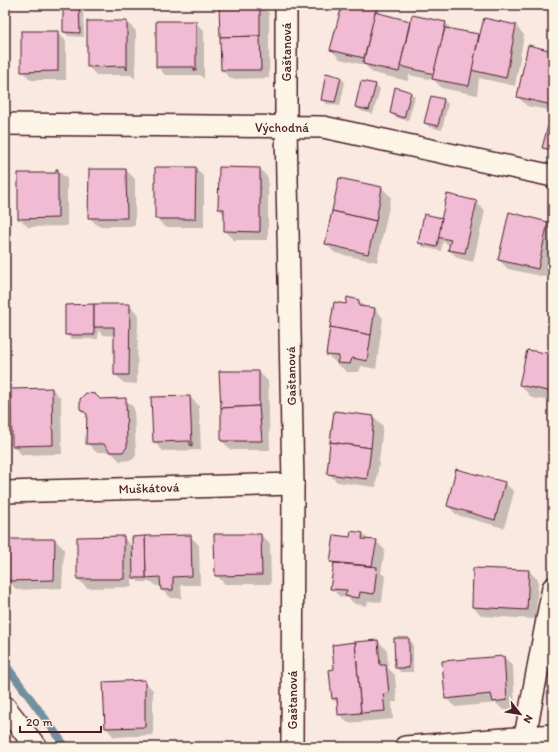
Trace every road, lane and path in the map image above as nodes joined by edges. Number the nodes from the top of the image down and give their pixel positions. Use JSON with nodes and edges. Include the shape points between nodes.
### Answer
{"nodes":[{"id":1,"x":286,"y":5,"type":"edge"},
{"id":2,"x":5,"y":124,"type":"edge"},
{"id":3,"x":286,"y":128,"type":"junction"},
{"id":4,"x":553,"y":176,"type":"edge"},
{"id":5,"x":293,"y":484,"type":"junction"},
{"id":6,"x":5,"y":492,"type":"edge"},
{"id":7,"x":553,"y":588,"type":"edge"},
{"id":8,"x":5,"y":707,"type":"edge"},
{"id":9,"x":553,"y":735,"type":"edge"},
{"id":10,"x":524,"y":742,"type":"edge"},
{"id":11,"x":36,"y":747,"type":"edge"},
{"id":12,"x":292,"y":747,"type":"edge"},
{"id":13,"x":405,"y":747,"type":"edge"}],
"edges":[{"from":1,"to":3,"type":"street","name":"Gaštanová"},
{"from":2,"to":3,"type":"street","name":"Východná"},
{"from":3,"to":4,"type":"street","name":"Východná","via":[[323,127]]},
{"from":3,"to":5,"type":"street","name":"Gaštanová"},
{"from":5,"to":6,"type":"street","name":"Muškátová"},
{"from":5,"to":12,"type":"street","name":"Gaštanová"},
{"from":7,"to":10,"type":"street"},
{"from":8,"to":11,"type":"street"},
{"from":9,"to":10,"type":"street"},
{"from":10,"to":13,"type":"street"}]}
